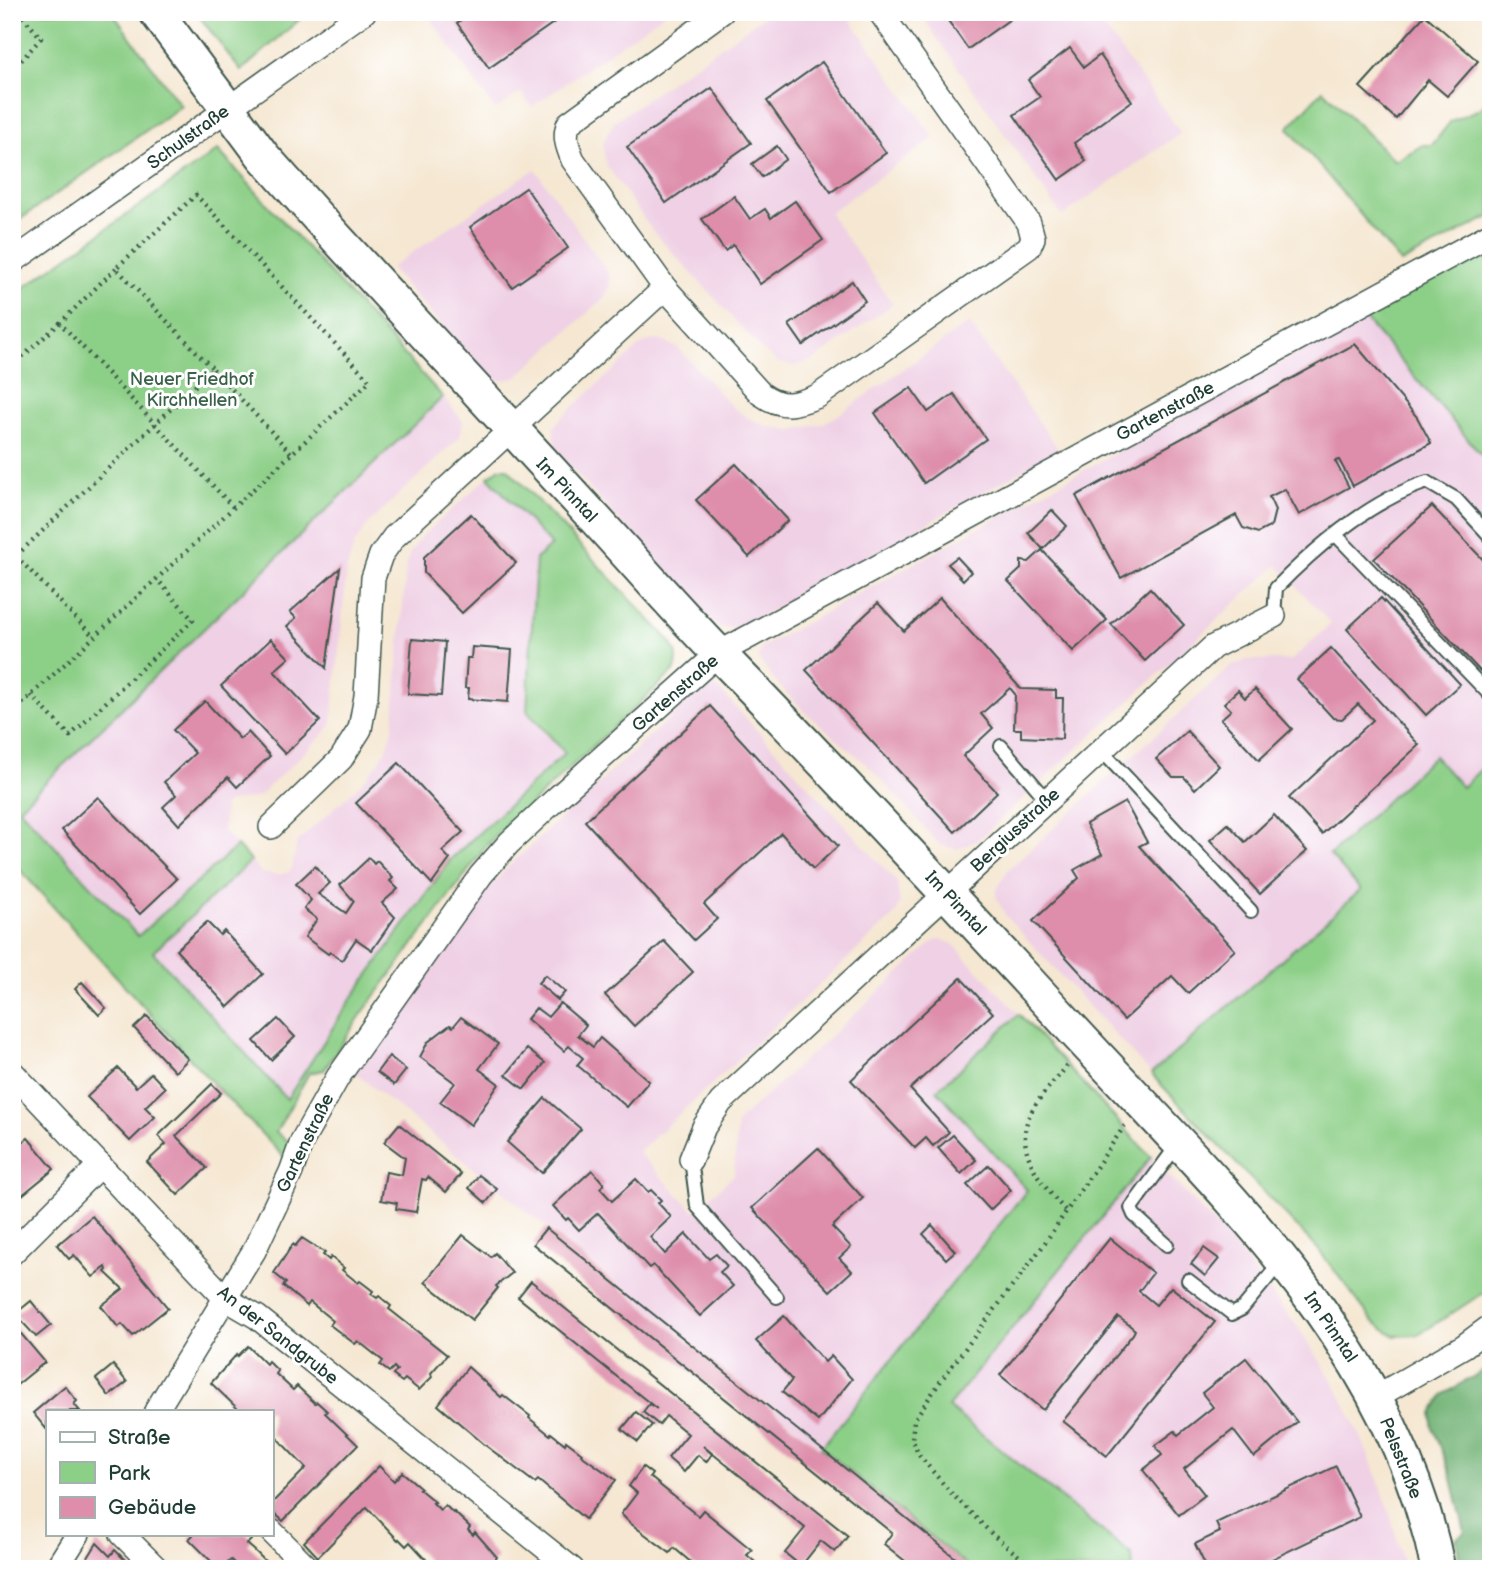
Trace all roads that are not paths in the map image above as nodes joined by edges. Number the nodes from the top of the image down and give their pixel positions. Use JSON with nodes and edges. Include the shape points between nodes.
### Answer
{"nodes":[{"id":1,"x":156,"y":12,"type":"edge"},
{"id":2,"x":364,"y":12,"type":"edge"},
{"id":3,"x":722,"y":12,"type":"edge"},
{"id":4,"x":880,"y":12,"type":"edge"},
{"id":5,"x":227,"y":109,"type":"junction"},
{"id":6,"x":1491,"y":234,"type":"edge"},
{"id":7,"x":12,"y":262,"type":"edge"},
{"id":8,"x":666,"y":288,"type":"junction"},
{"id":9,"x":511,"y":429,"type":"junction"},
{"id":10,"x":1336,"y":535,"type":"junction"},
{"id":11,"x":1491,"y":537,"type":"edge"},
{"id":12,"x":1274,"y":616,"type":"joint"},
{"id":13,"x":719,"y":653,"type":"junction"},
{"id":14,"x":1491,"y":696,"type":"edge"},
{"id":15,"x":1001,"y":746,"type":"dead end"},
{"id":16,"x":1101,"y":750,"type":"junction"},
{"id":17,"x":1047,"y":800,"type":"junction"},
{"id":18,"x":271,"y":827,"type":"dead end"},
{"id":19,"x":947,"y":893,"type":"junction"},
{"id":20,"x":1251,"y":911,"type":"dead end"},
{"id":21,"x":12,"y":1072,"type":"edge"},
{"id":22,"x":1179,"y":1144,"type":"junction"},
{"id":23,"x":691,"y":1159,"type":"joint"},
{"id":24,"x":100,"y":1165,"type":"junction"},
{"id":25,"x":1167,"y":1245,"type":"dead end"},
{"id":26,"x":12,"y":1253,"type":"edge"},
{"id":27,"x":1282,"y":1260,"type":"junction"},
{"id":28,"x":1188,"y":1280,"type":"dead end"},
{"id":29,"x":777,"y":1297,"type":"dead end"},
{"id":30,"x":226,"y":1299,"type":"junction"},
{"id":31,"x":1491,"y":1326,"type":"edge"},
{"id":32,"x":1376,"y":1397,"type":"junction"},
{"id":33,"x":157,"y":1410,"type":"edge"},
{"id":34,"x":273,"y":1533,"type":"edge"},
{"id":35,"x":77,"y":1536,"type":"edge"},
{"id":36,"x":124,"y":1536,"type":"edge"},
{"id":37,"x":561,"y":1565,"type":"edge"},
{"id":38,"x":56,"y":1569,"type":"edge"},
{"id":39,"x":157,"y":1569,"type":"edge"},
{"id":40,"x":309,"y":1569,"type":"edge"},
{"id":41,"x":1438,"y":1569,"type":"edge"}],
"edges":[{"from":1,"to":5,"type":"main road","name":"Im Pinntal"},
{"from":2,"to":5,"type":"street","name":"Schulstraße"},
{"from":3,"to":8,"type":"street","via":[[569,123],[565,131],[573,160]]},
{"from":4,"to":8,"type":"street","via":[[1029,223],[1033,238],[1029,247],[818,396],[786,406],[761,394]]},
{"from":5,"to":7,"type":"street","name":"Schulstraße"},
{"from":5,"to":9,"type":"main road","name":"Im Pinntal","via":[[263,156]]},
{"from":6,"to":13,"type":"street","name":"Gartenstraße"},
{"from":8,"to":9,"type":"street"},
{"from":9,"to":13,"type":"main road","name":"Im Pinntal"},
{"from":9,"to":18,"type":"street","via":[[386,545],[373,578],[360,729],[341,759]]},
{"from":10,"to":11,"type":"lane","via":[[1399,491],[1427,482],[1457,499]]},
{"from":10,"to":12,"type":"lane","via":[[1276,588]]},
{"from":10,"to":14,"type":"lane"},
{"from":12,"to":16,"type":"street","name":"Bergiusstraße","via":[[1213,647]]},
{"from":13,"to":19,"type":"main road","name":"Im Pinntal"},
{"from":13,"to":30,"type":"street","name":"Gartenstraße","via":[[558,797],[481,875],[338,1077]]},
{"from":15,"to":17,"type":"lane"},
{"from":16,"to":17,"type":"street","name":"Bergiusstraße"},
{"from":16,"to":20,"type":"lane"},
{"from":17,"to":19,"type":"street","name":"Bergiusstraße"},
{"from":19,"to":22,"type":"main road","name":"Im Pinntal"},
{"from":19,"to":23,"type":"street","name":"Bergiusstraße","via":[[722,1102]]},
{"from":21,"to":24,"type":"street","name":"An der Sandgrube"},
{"from":22,"to":25,"type":"lane","via":[[1131,1208]]},
{"from":22,"to":27,"type":"main road","name":"Im Pinntal"},
{"from":23,"to":29,"type":"lane","via":[[696,1206]]},
{"from":24,"to":26,"type":"street"},
{"from":24,"to":30,"type":"street","name":"An der Sandgrube"},
{"from":27,"to":28,"type":"lane","via":[[1237,1313],[1224,1310]]},
{"from":27,"to":32,"type":"main road","name":"Im Pinntal","via":[[1324,1313]]},
{"from":30,"to":33,"type":"street","name":"Gartenstraße"},
{"from":30,"to":37,"type":"street","name":"An der Sandgrube","via":[[257,1317]]},
{"from":31,"to":32,"type":"street","name":"Pelsstraße"},
{"from":32,"to":41,"type":"main road","name":"Pelsstraße","via":[[1413,1481]]},
{"from":34,"to":40,"type":"street"},
{"from":35,"to":38,"type":"street"},
{"from":36,"to":39,"type":"street"}]}
